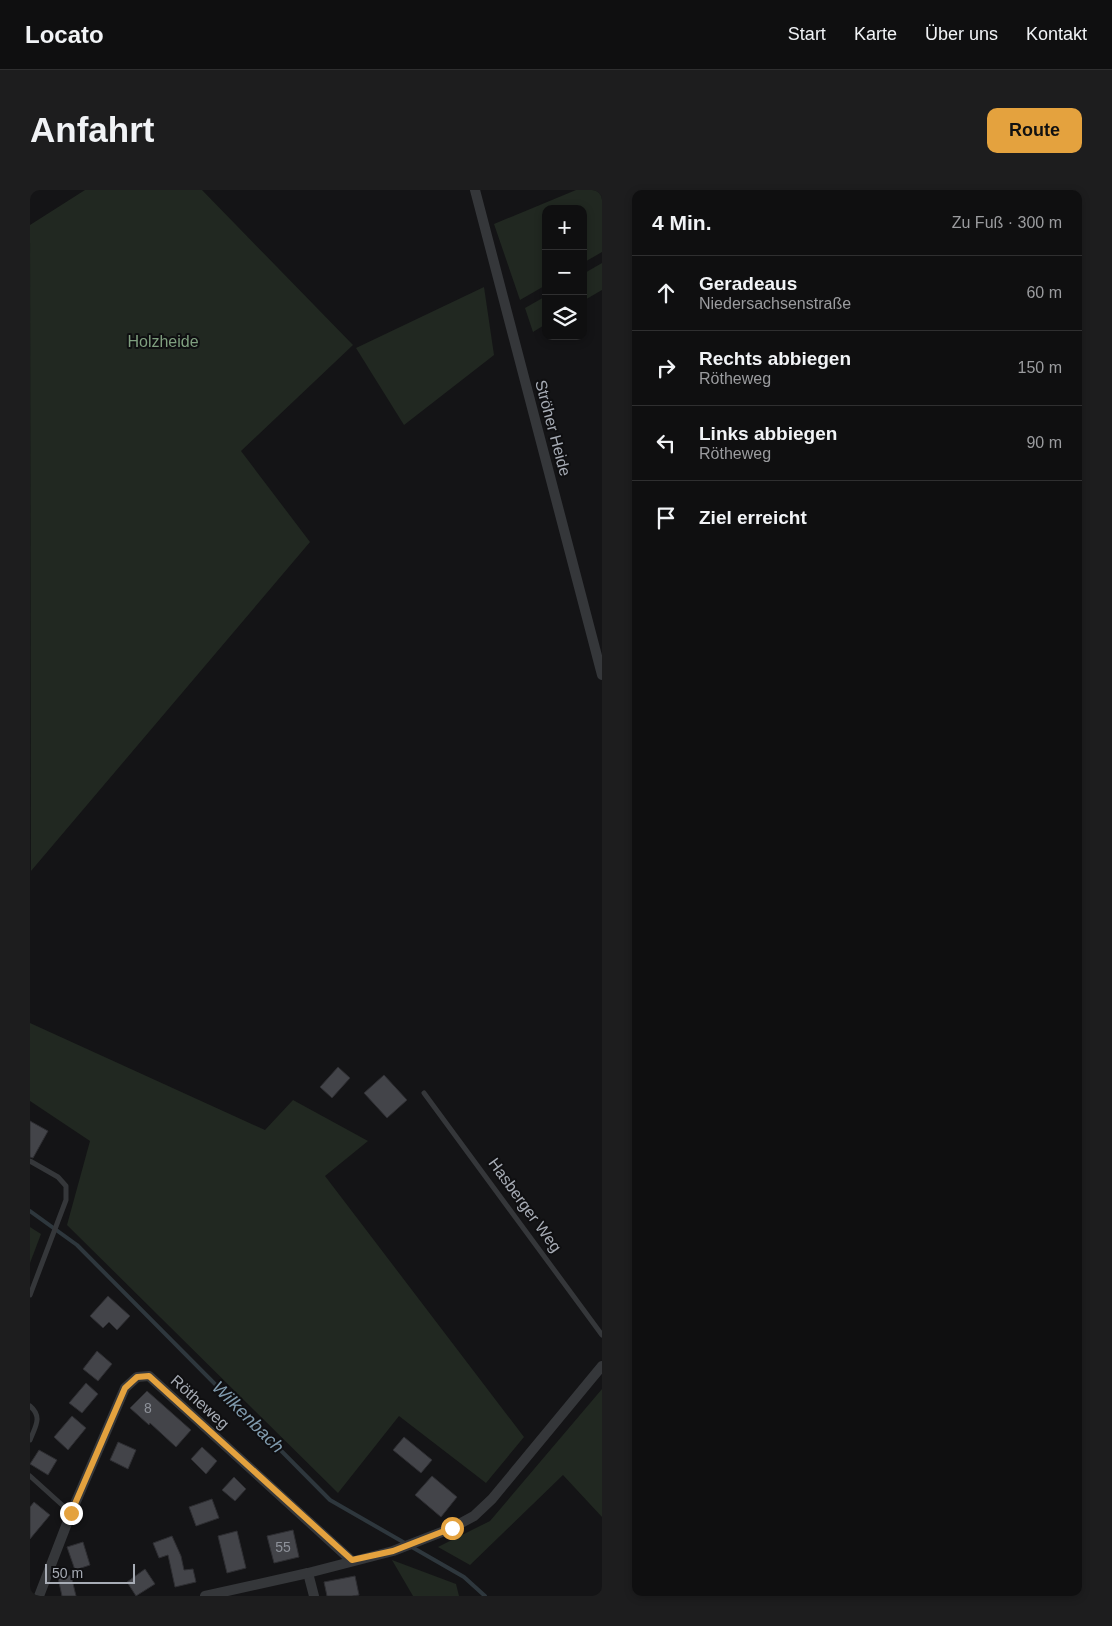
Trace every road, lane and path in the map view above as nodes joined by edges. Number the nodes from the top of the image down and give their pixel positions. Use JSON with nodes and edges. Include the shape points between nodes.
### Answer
{"nodes":[{"id":1,"x":475,"y":190,"type":"edge"},
{"id":2,"x":602,"y":675,"type":"edge"},
{"id":3,"x":424,"y":1093,"type":"dead end"},
{"id":4,"x":30,"y":1161,"type":"edge"},
{"id":5,"x":30,"y":1295,"type":"edge"},
{"id":6,"x":602,"y":1335,"type":"edge"},
{"id":7,"x":602,"y":1366,"type":"edge"},
{"id":8,"x":30,"y":1406,"type":"edge"},
{"id":9,"x":30,"y":1440,"type":"edge"},
{"id":10,"x":30,"y":1476,"type":"edge"},
{"id":11,"x":71,"y":1513,"type":"junction"},
{"id":12,"x":352,"y":1560,"type":"junction"},
{"id":13,"x":308,"y":1573,"type":"junction"},
{"id":14,"x":39,"y":1596,"type":"edge"},
{"id":15,"x":205,"y":1596,"type":"edge"},
{"id":16,"x":314,"y":1596,"type":"edge"}],
"edges":[{"from":1,"to":2,"type":"street","name":"Ströher Heide"},
{"from":3,"to":6,"type":"lane","name":"Hasberger Weg"},
{"from":4,"to":5,"type":"lane","via":[[58,1177],[66,1186],[66,1200]]},
{"from":7,"to":12,"type":"street","via":[[492,1499],[474,1516],[393,1551]]},
{"from":8,"to":9,"type":"lane","via":[[36,1411],[37,1419]]},
{"from":10,"to":11,"type":"lane"},
{"from":11,"to":12,"type":"street","name":"Rötheweg","via":[[125,1388],[137,1377],[149,1376]]},
{"from":11,"to":14,"type":"street","name":"Rötheweg"},
{"from":12,"to":13,"type":"street"},
{"from":13,"to":15,"type":"street"},
{"from":13,"to":16,"type":"street"}]}
